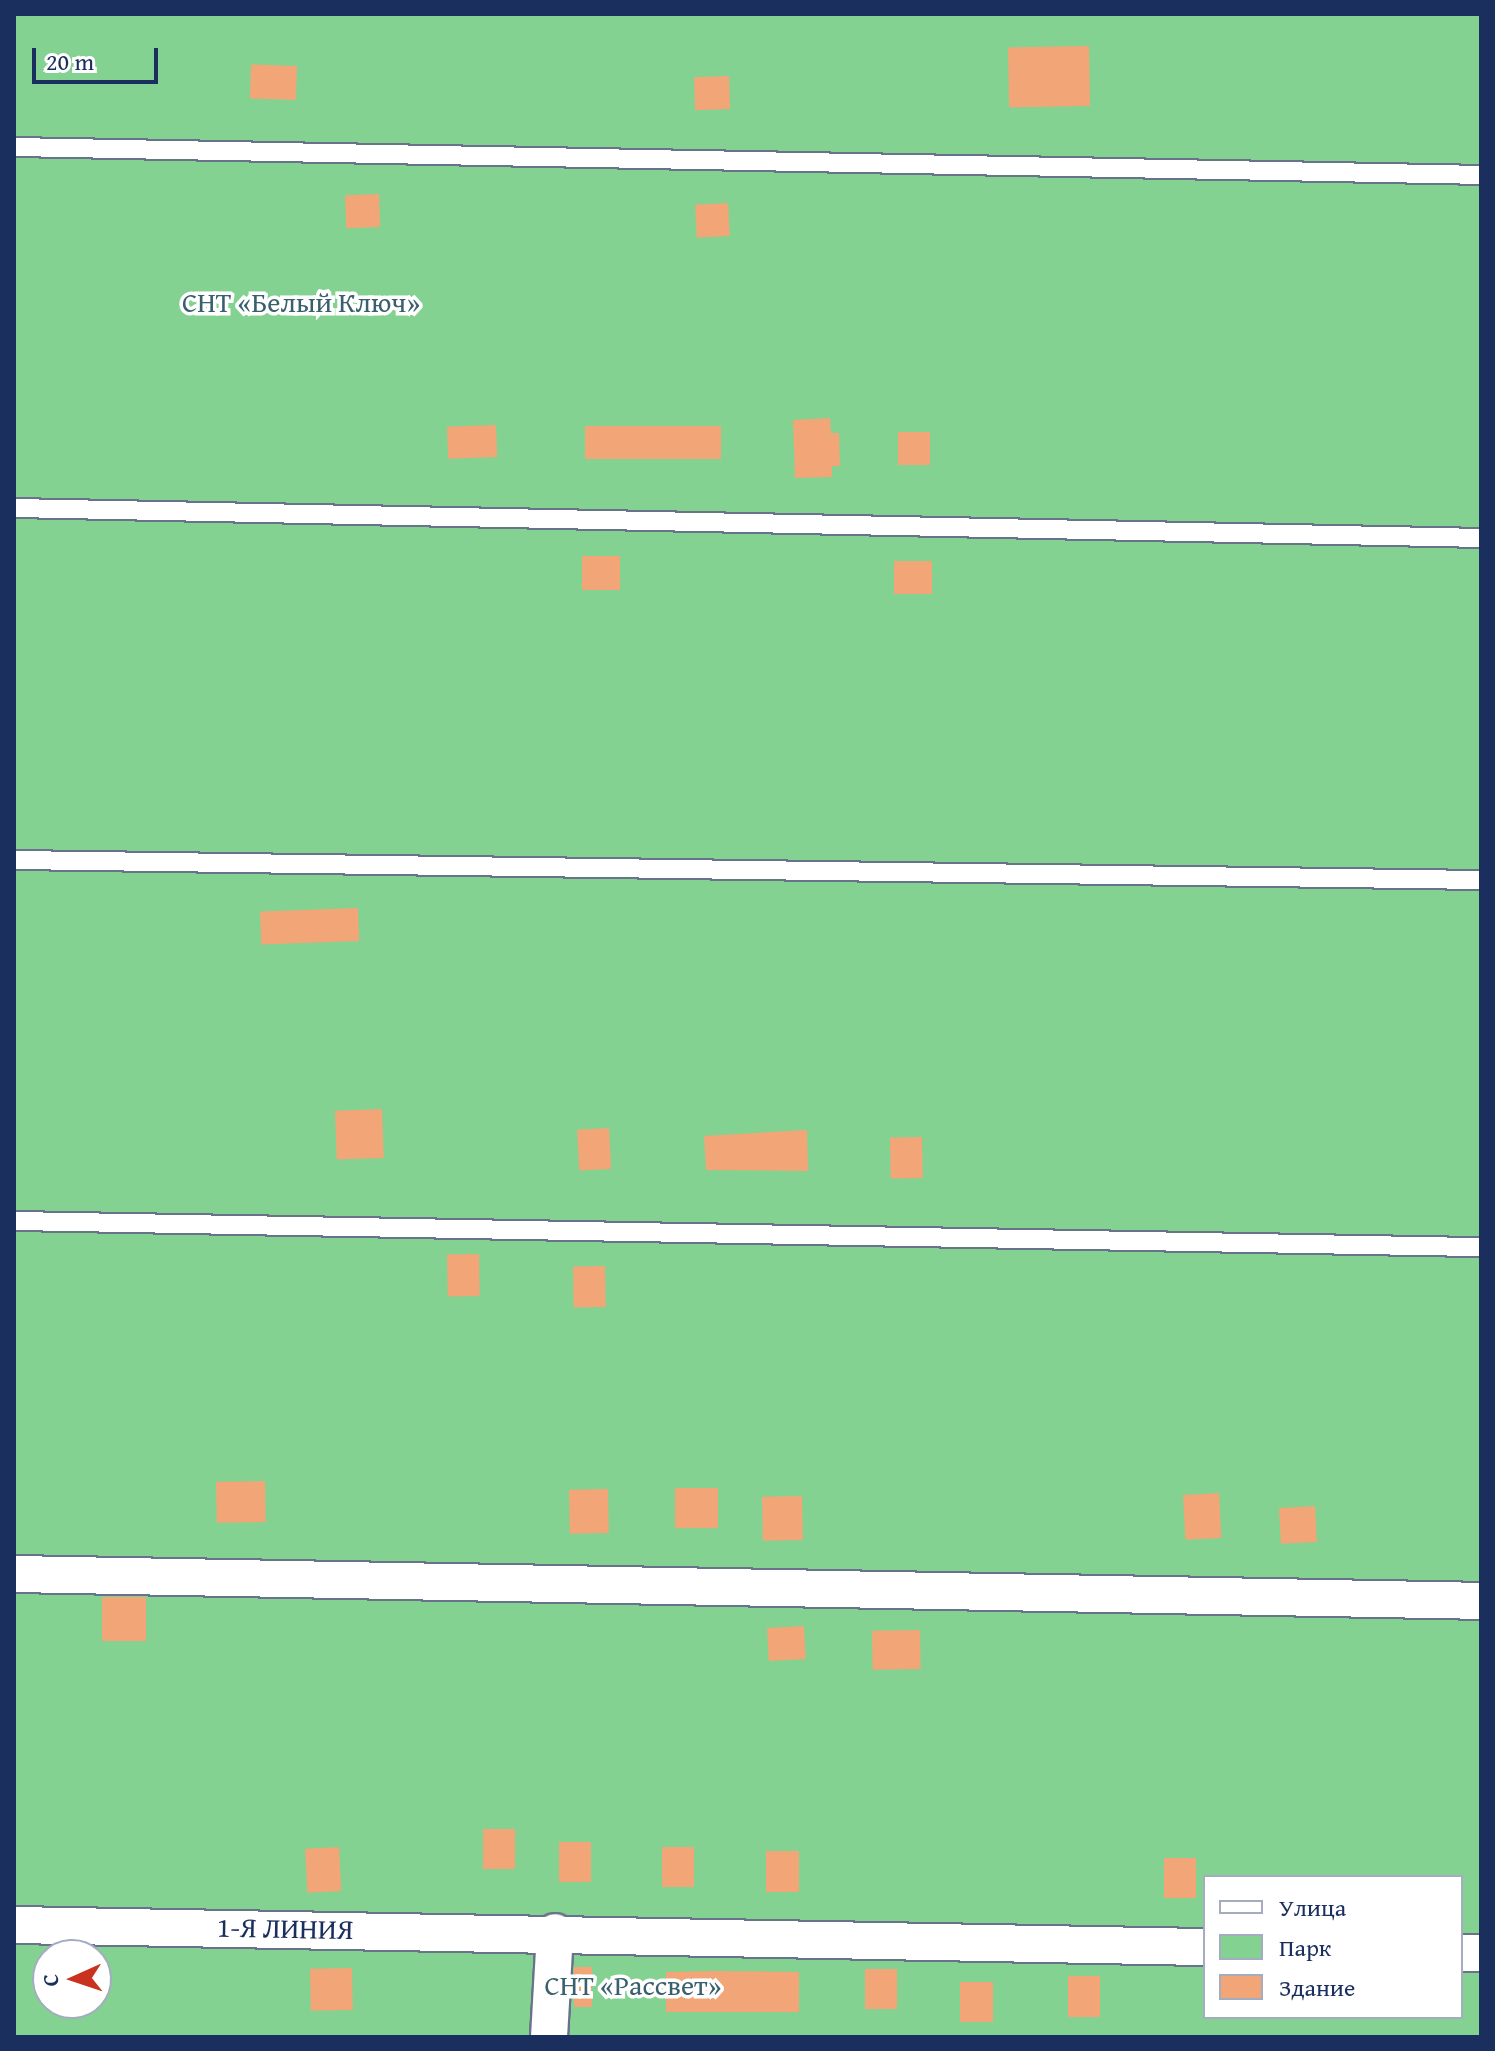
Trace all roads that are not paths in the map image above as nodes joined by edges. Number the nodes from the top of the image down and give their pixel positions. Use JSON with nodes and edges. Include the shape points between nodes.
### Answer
{"nodes":[{"id":1,"x":14,"y":147,"type":"edge"},
{"id":2,"x":1481,"y":175,"type":"edge"},
{"id":3,"x":14,"y":508,"type":"edge"},
{"id":4,"x":1481,"y":538,"type":"edge"},
{"id":5,"x":14,"y":860,"type":"edge"},
{"id":6,"x":1481,"y":880,"type":"edge"},
{"id":7,"x":14,"y":1221,"type":"edge"},
{"id":8,"x":1481,"y":1247,"type":"edge"},
{"id":9,"x":14,"y":1574,"type":"edge"},
{"id":10,"x":1481,"y":1601,"type":"edge"},
{"id":11,"x":14,"y":1925,"type":"edge"},
{"id":12,"x":555,"y":1932,"type":"junction"},
{"id":13,"x":1203,"y":1947,"type":"edge"},
{"id":14,"x":549,"y":2037,"type":"edge"}],
"edges":[{"from":1,"to":2,"type":"lane"},
{"from":3,"to":4,"type":"lane"},
{"from":5,"to":6,"type":"lane"},
{"from":7,"to":8,"type":"lane"},
{"from":9,"to":10,"type":"street"},
{"from":11,"to":12,"type":"street","name":"1-Я ЛИНИЯ"},
{"from":12,"to":13,"type":"street","name":"1-Я ЛИНИЯ"},
{"from":12,"to":14,"type":"street"}]}
